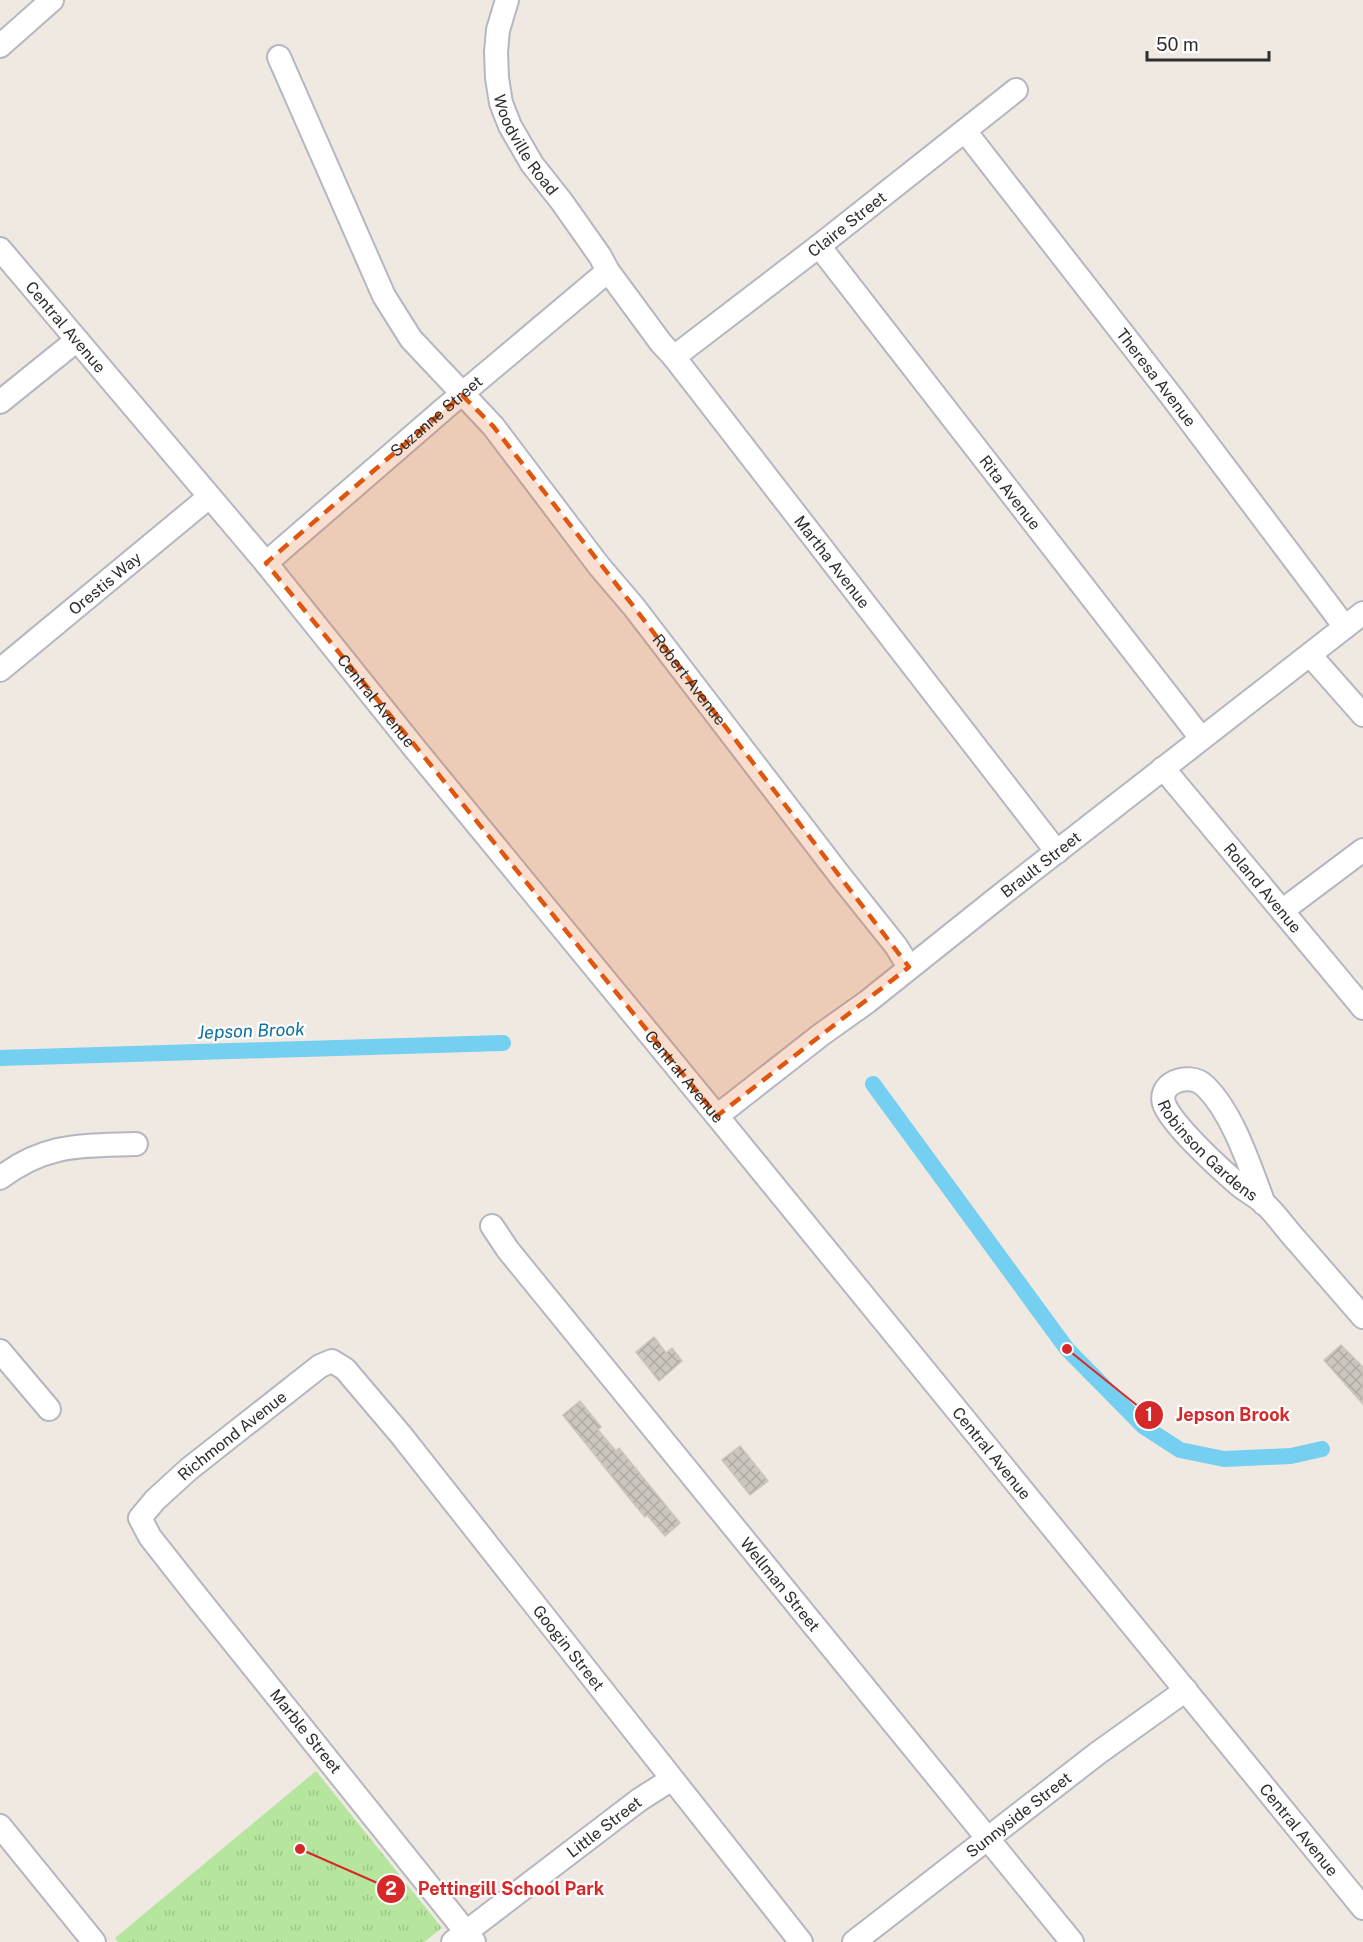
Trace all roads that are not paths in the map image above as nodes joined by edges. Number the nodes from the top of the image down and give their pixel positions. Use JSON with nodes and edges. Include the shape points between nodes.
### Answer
{"nodes":[{"id":1,"x":52,"y":0,"type":"edge"},
{"id":2,"x":507,"y":0,"type":"edge"},
{"id":3,"x":0,"y":46,"type":"edge"},
{"id":4,"x":279,"y":57,"type":"dead end"},
{"id":5,"x":1016,"y":90,"type":"dead end"},
{"id":6,"x":965,"y":131,"type":"junction"},
{"id":7,"x":819,"y":246,"type":"junction"},
{"id":8,"x":0,"y":249,"type":"edge"},
{"id":9,"x":608,"y":272,"type":"junction"},
{"id":10,"x":77,"y":340,"type":"junction"},
{"id":11,"x":674,"y":357,"type":"junction"},
{"id":12,"x":462,"y":395,"type":"junction"},
{"id":13,"x":0,"y":402,"type":"edge"},
{"id":14,"x":209,"y":497,"type":"junction"},
{"id":15,"x":266,"y":564,"type":"junction"},
{"id":16,"x":1363,"y":613,"type":"edge"},
{"id":17,"x":1345,"y":627,"type":"junction"},
{"id":18,"x":1310,"y":655,"type":"junction"},
{"id":19,"x":0,"y":670,"type":"edge"},
{"id":20,"x":1363,"y":714,"type":"edge"},
{"id":21,"x":1201,"y":738,"type":"junction"},
{"id":22,"x":1163,"y":768,"type":"junction"},
{"id":23,"x":1363,"y":850,"type":"edge"},
{"id":24,"x":1057,"y":852,"type":"junction"},
{"id":25,"x":1283,"y":910,"type":"junction"},
{"id":26,"x":909,"y":967,"type":"junction"},
{"id":27,"x":1363,"y":1008,"type":"edge"},
{"id":28,"x":717,"y":1116,"type":"junction"},
{"id":29,"x":136,"y":1144,"type":"dead end"},
{"id":30,"x":0,"y":1178,"type":"edge"},
{"id":31,"x":1264,"y":1204,"type":"junction"},
{"id":32,"x":492,"y":1226,"type":"dead end"},
{"id":33,"x":1363,"y":1317,"type":"edge"},
{"id":34,"x":0,"y":1351,"type":"edge"},
{"id":35,"x":332,"y":1361,"type":"joint"},
{"id":36,"x":49,"y":1409,"type":"dead end"},
{"id":37,"x":140,"y":1518,"type":"joint"},
{"id":38,"x":1186,"y":1690,"type":"junction"},
{"id":39,"x":672,"y":1779,"type":"junction"},
{"id":40,"x":0,"y":1826,"type":"edge"},
{"id":41,"x":987,"y":1839,"type":"junction"},
{"id":42,"x":1363,"y":1908,"type":"edge"},
{"id":43,"x":464,"y":1939,"type":"edge"},
{"id":44,"x":94,"y":1942,"type":"edge"},
{"id":45,"x":801,"y":1942,"type":"edge"},
{"id":46,"x":854,"y":1942,"type":"edge"},
{"id":47,"x":1072,"y":1942,"type":"edge"}],
"edges":[{"from":1,"to":3,"type":"street"},
{"from":2,"to":9,"type":"street","name":"Woodville Road","via":[[496,52],[498,86],[507,118],[532,164]]},
{"from":4,"to":12,"type":"street","name":"Robert Avenue","via":[[384,296],[411,339]]},
{"from":5,"to":6,"type":"street","name":"Claire Street"},
{"from":6,"to":7,"type":"street","name":"Claire Street"},
{"from":6,"to":17,"type":"street","name":"Theresa Avenue"},
{"from":7,"to":11,"type":"street","name":"Claire Street"},
{"from":7,"to":21,"type":"street","name":"Rita Avenue"},
{"from":8,"to":10,"type":"street","name":"Central Avenue"},
{"from":9,"to":11,"type":"street","name":"Martha Avenue"},
{"from":9,"to":12,"type":"street","name":"Suzanne Street"},
{"from":10,"to":13,"type":"street"},
{"from":10,"to":14,"type":"street","name":"Central Avenue"},
{"from":11,"to":24,"type":"street","name":"Martha Avenue"},
{"from":12,"to":15,"type":"street","name":"Suzanne Street"},
{"from":12,"to":26,"type":"street","name":"Robert Avenue","via":[[493,426]]},
{"from":14,"to":15,"type":"street","name":"Central Avenue"},
{"from":14,"to":19,"type":"street","name":"Orestis Way"},
{"from":15,"to":28,"type":"street","name":"Central Avenue"},
{"from":16,"to":17,"type":"street","name":"Brault Street"},
{"from":17,"to":18,"type":"street","name":"Brault Street"},
{"from":18,"to":20,"type":"street"},
{"from":18,"to":21,"type":"street","name":"Brault Street"},
{"from":21,"to":22,"type":"street","name":"Brault Street"},
{"from":22,"to":24,"type":"street","name":"Brault Street"},
{"from":22,"to":25,"type":"street","name":"Roland Avenue"},
{"from":23,"to":25,"type":"street"},
{"from":24,"to":26,"type":"street","name":"Brault Street"},
{"from":25,"to":27,"type":"street","name":"Roland Avenue"},
{"from":26,"to":28,"type":"street","name":"Brault Street"},
{"from":28,"to":38,"type":"street","name":"Central Avenue"},
{"from":29,"to":30,"type":"street","via":[[66,1147],[37,1155]]},
{"from":31,"to":31,"type":"street","name":"Robinson Gardens","via":[[1241,1144],[1217,1099],[1194,1079],[1174,1081],[1164,1098],[1174,1122]]},
{"from":31,"to":33,"type":"street","name":"Robinson Gardens"},
{"from":32,"to":41,"type":"street","name":"Wellman Street","via":[[515,1260]]},
{"from":34,"to":36,"type":"street"},
{"from":35,"to":37,"type":"street","name":"Richmond Avenue","via":[[320,1366],[189,1469]]},
{"from":35,"to":39,"type":"street","name":"Googin Street","via":[[345,1369],[401,1435]]},
{"from":37,"to":43,"type":"street","name":"Marble Street","via":[[150,1537]]},
{"from":38,"to":41,"type":"street","name":"Sunnyside Street"},
{"from":38,"to":42,"type":"street","name":"Central Avenue"},
{"from":39,"to":43,"type":"street","name":"Little Street","via":[[639,1800]]},
{"from":39,"to":45,"type":"street","name":"Googin Street"},
{"from":40,"to":44,"type":"street"},
{"from":41,"to":46,"type":"street","name":"Sunnyside Street"},
{"from":41,"to":47,"type":"street","name":"Wellman Street"}]}
